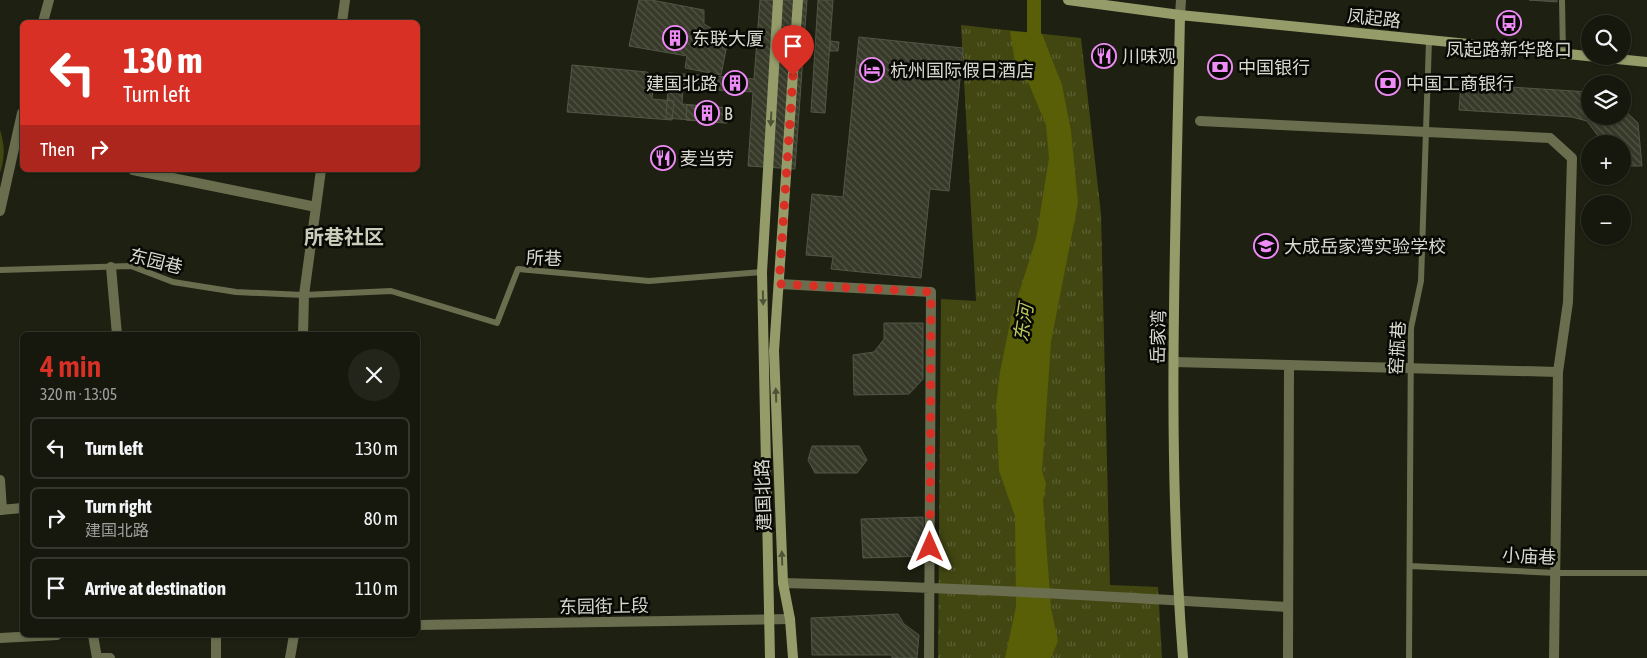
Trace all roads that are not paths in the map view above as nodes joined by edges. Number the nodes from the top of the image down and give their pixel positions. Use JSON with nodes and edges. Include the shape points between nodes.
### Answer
{"nodes":[{"id":1,"x":49,"y":0,"type":"edge"},
{"id":2,"x":345,"y":0,"type":"edge"},
{"id":3,"x":778,"y":0,"type":"edge"},
{"id":4,"x":798,"y":0,"type":"edge"},
{"id":5,"x":1068,"y":0,"type":"edge"},
{"id":6,"x":1181,"y":0,"type":"edge"},
{"id":7,"x":1562,"y":0,"type":"edge"},
{"id":8,"x":1180,"y":15,"type":"junction"},
{"id":9,"x":44,"y":20,"type":"edge"},
{"id":10,"x":342,"y":20,"type":"edge"},
{"id":11,"x":1429,"y":40,"type":"junction"},
{"id":12,"x":1563,"y":54,"type":"junction"},
{"id":13,"x":1647,"y":62,"type":"edge"},
{"id":14,"x":1200,"y":121,"type":"dead end"},
{"id":15,"x":1426,"y":132,"type":"junction"},
{"id":16,"x":20,"y":133,"type":"edge"},
{"id":17,"x":143,"y":172,"type":"edge"},
{"id":18,"x":321,"y":172,"type":"edge"},
{"id":19,"x":316,"y":207,"type":"junction"},
{"id":20,"x":0,"y":211,"type":"edge"},
{"id":21,"x":112,"y":267,"type":"junction"},
{"id":22,"x":0,"y":270,"type":"edge"},
{"id":23,"x":762,"y":272,"type":"junction"},
{"id":24,"x":779,"y":284,"type":"junction"},
{"id":25,"x":304,"y":295,"type":"junction"},
{"id":26,"x":117,"y":332,"type":"edge"},
{"id":27,"x":303,"y":332,"type":"edge"},
{"id":28,"x":1174,"y":362,"type":"junction"},
{"id":29,"x":1289,"y":365,"type":"junction"},
{"id":30,"x":1410,"y":368,"type":"junction"},
{"id":31,"x":1558,"y":372,"type":"junction"},
{"id":32,"x":0,"y":480,"type":"edge"},
{"id":33,"x":20,"y":508,"type":"edge"},
{"id":34,"x":1,"y":510,"type":"edge"},
{"id":35,"x":1410,"y":566,"type":"junction"},
{"id":36,"x":1556,"y":573,"type":"junction"},
{"id":37,"x":1647,"y":573,"type":"edge"},
{"id":38,"x":783,"y":584,"type":"junction"},
{"id":39,"x":930,"y":586,"type":"junction"},
{"id":40,"x":1179,"y":600,"type":"junction"},
{"id":41,"x":1288,"y":607,"type":"junction"},
{"id":42,"x":790,"y":619,"type":"junction"},
{"id":43,"x":768,"y":621,"type":"junction"},
{"id":44,"x":420,"y":624,"type":"edge"},
{"id":45,"x":20,"y":636,"type":"edge"},
{"id":46,"x":93,"y":637,"type":"edge"},
{"id":47,"x":216,"y":637,"type":"edge"},
{"id":48,"x":294,"y":637,"type":"edge"},
{"id":49,"x":0,"y":638,"type":"edge"},
{"id":50,"x":110,"y":658,"type":"edge"},
{"id":51,"x":216,"y":658,"type":"edge"},
{"id":52,"x":290,"y":658,"type":"edge"},
{"id":53,"x":770,"y":658,"type":"edge"},
{"id":54,"x":793,"y":658,"type":"edge"},
{"id":55,"x":929,"y":658,"type":"edge"},
{"id":56,"x":1184,"y":658,"type":"edge"},
{"id":57,"x":1288,"y":658,"type":"edge"},
{"id":58,"x":1409,"y":658,"type":"edge"},
{"id":59,"x":1554,"y":658,"type":"edge"}],
"edges":[{"from":1,"to":9,"type":"street"},
{"from":2,"to":10,"type":"street"},
{"from":3,"to":23,"type":"main road","name":"建国北路","one_way":true},
{"from":4,"to":24,"type":"main road","name":"建国北路"},
{"from":5,"to":8,"type":"main road","name":"凤起路"},
{"from":6,"to":8,"type":"street"},
{"from":7,"to":12,"type":"lane"},
{"from":8,"to":11,"type":"main road","name":"凤起路"},
{"from":8,"to":28,"type":"main road","name":"岳家湾"},
{"from":11,"to":12,"type":"main road","name":"凤起路"},
{"from":11,"to":15,"type":"lane","name":"窑瓶巷"},
{"from":12,"to":13,"type":"main road","name":"凤起路"},
{"from":14,"to":15,"type":"street"},
{"from":15,"to":30,"type":"lane","name":"窑瓶巷","via":[[1421,281],[1411,328]]},
{"from":15,"to":31,"type":"street","via":[[1550,138],[1572,158],[1568,302]]},
{"from":16,"to":20,"type":"street"},
{"from":17,"to":19,"type":"street"},
{"from":18,"to":19,"type":"street"},
{"from":19,"to":25,"type":"street"},
{"from":21,"to":22,"type":"lane","name":"东园巷"},
{"from":21,"to":25,"type":"lane","name":"东园巷","via":[[131,266],[173,282],[236,292]]},
{"from":21,"to":26,"type":"street"},
{"from":23,"to":25,"type":"lane","name":"所巷","via":[[649,281],[518,269],[496,323],[391,290]]},
{"from":23,"to":43,"type":"main road","name":"建国北路","one_way":true},
{"from":38,"to":24,"type":"main road","name":"建国北路","one_way":true,"via":[[774,351]]},
{"from":24,"to":39,"type":"street","via":[[931,292]]},
{"from":25,"to":27,"type":"street"},
{"from":28,"to":29,"type":"street"},
{"from":28,"to":40,"type":"main road","name":"岳家湾"},
{"from":29,"to":30,"type":"street"},
{"from":29,"to":41,"type":"street"},
{"from":30,"to":31,"type":"street"},
{"from":30,"to":35,"type":"lane","name":"窑瓶巷"},
{"from":31,"to":36,"type":"street"},
{"from":32,"to":34,"type":"street"},
{"from":33,"to":34,"type":"street"},
{"from":35,"to":36,"type":"lane","name":"小庙巷"},
{"from":35,"to":58,"type":"lane","name":"窑瓶巷"},
{"from":36,"to":37,"type":"lane","name":"小庙巷"},
{"from":36,"to":59,"type":"street"},
{"from":38,"to":39,"type":"street"},
{"from":38,"to":42,"type":"main road","name":"建国北路"},
{"from":39,"to":40,"type":"street","via":[[1005,593]]},
{"from":39,"to":55,"type":"street"},
{"from":40,"to":41,"type":"street"},
{"from":40,"to":56,"type":"main road","name":"岳家湾"},
{"from":41,"to":57,"type":"street"},
{"from":42,"to":43,"type":"street","name":"东园街上段"},
{"from":42,"to":54,"type":"main road","name":"建国北路"},
{"from":43,"to":44,"type":"street","name":"东园街上段"},
{"from":43,"to":53,"type":"main road","name":"建国北路"},
{"from":45,"to":49,"type":"street"},
{"from":46,"to":50,"type":"street","via":[[97,658]]},
{"from":47,"to":51,"type":"street"},
{"from":48,"to":52,"type":"street"}]}
